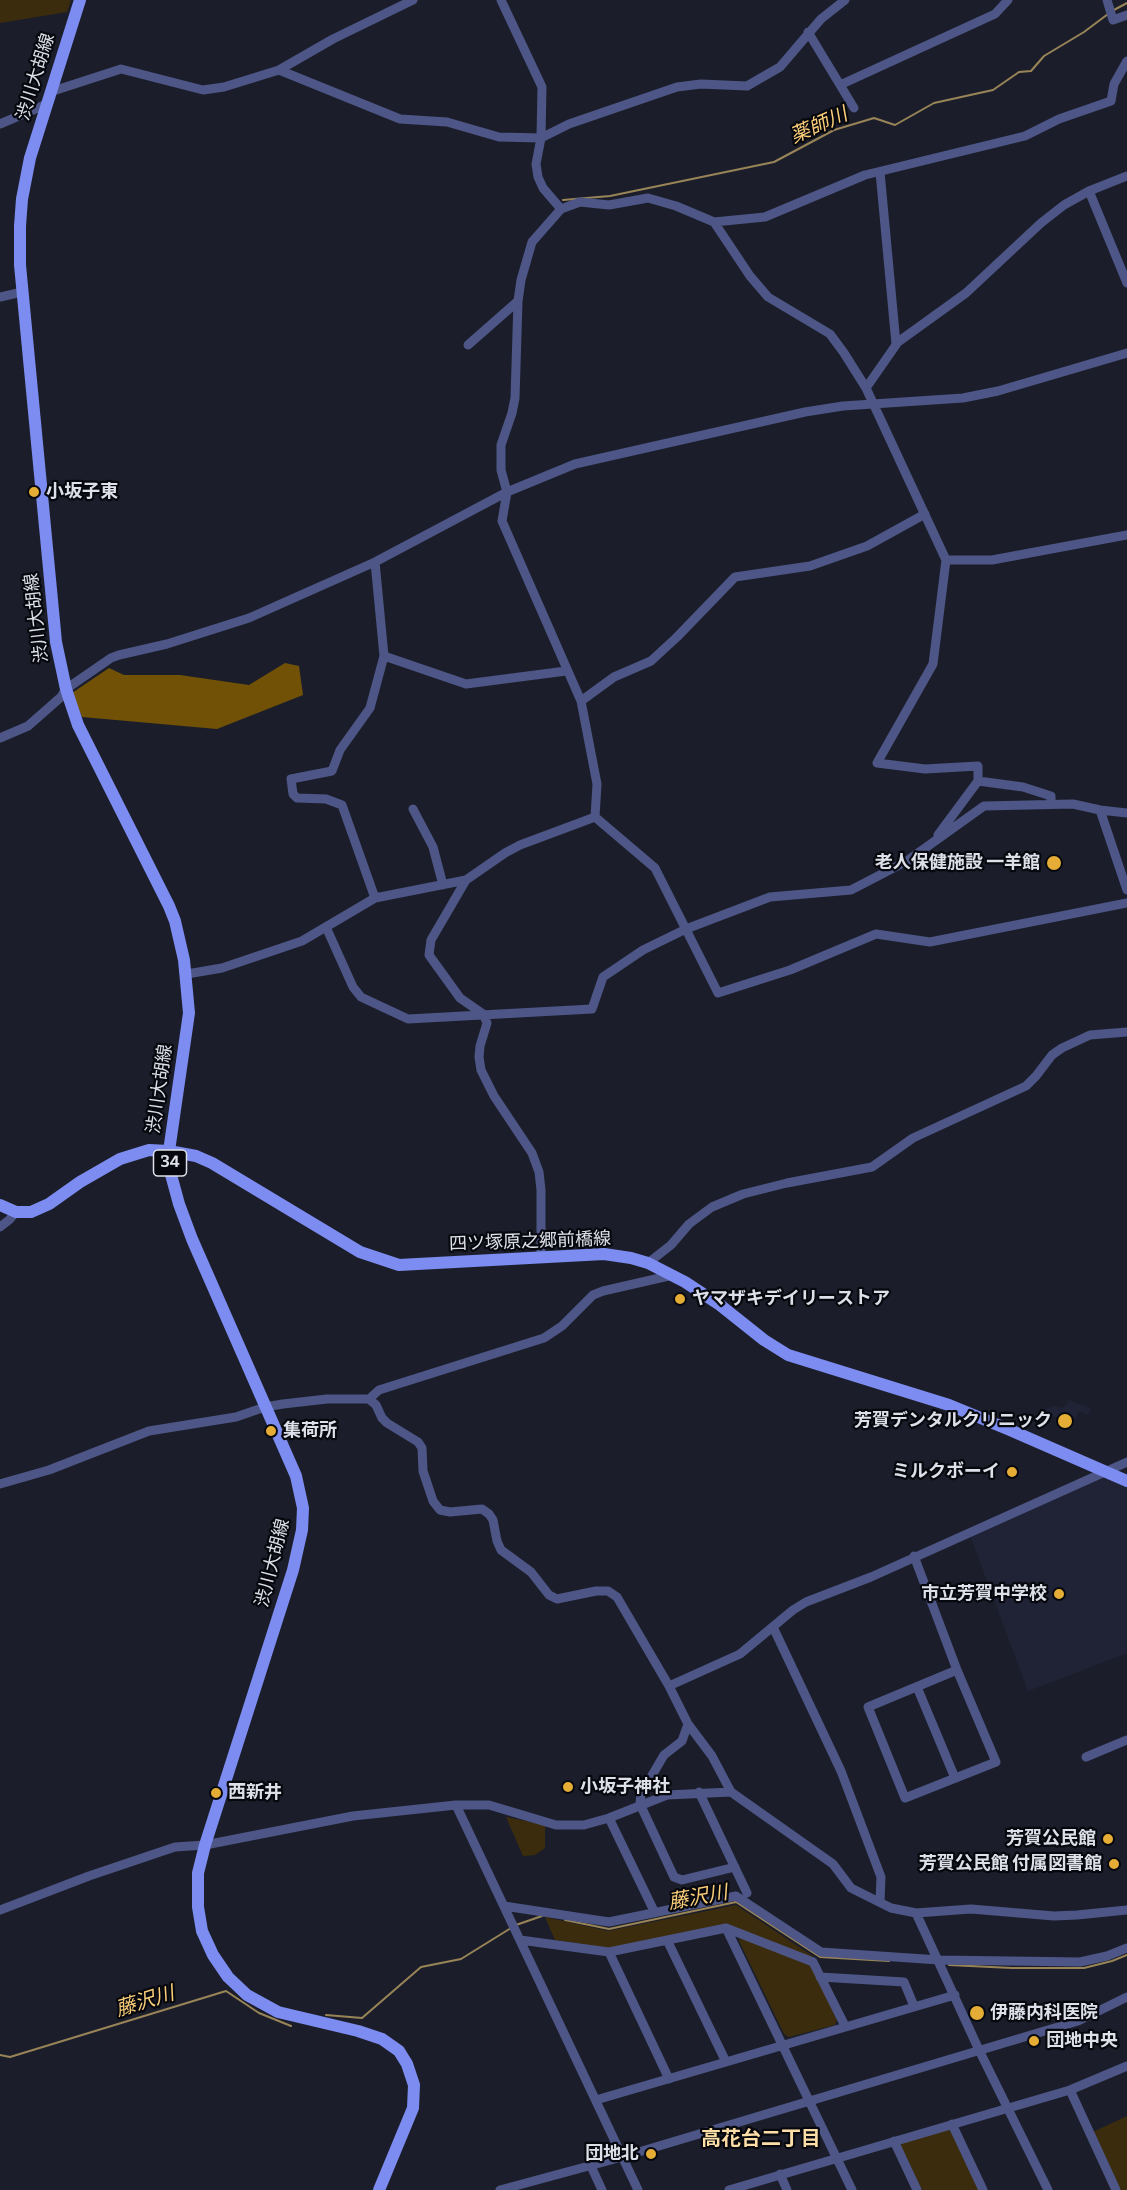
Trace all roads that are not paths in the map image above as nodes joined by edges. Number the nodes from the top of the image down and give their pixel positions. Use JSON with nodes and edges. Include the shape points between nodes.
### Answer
{"nodes":[{"id":1,"x":80,"y":0,"type":"edge"},
{"id":2,"x":413,"y":0,"type":"edge"},
{"id":3,"x":501,"y":0,"type":"edge"},
{"id":4,"x":845,"y":0,"type":"edge"},
{"id":5,"x":1008,"y":0,"type":"edge"},
{"id":6,"x":1107,"y":0,"type":"edge"},
{"id":7,"x":1127,"y":15,"type":"edge"},
{"id":8,"x":808,"y":32,"type":"junction"},
{"id":9,"x":1127,"y":61,"type":"edge"},
{"id":10,"x":279,"y":70,"type":"junction"},
{"id":11,"x":840,"y":85,"type":"junction"},
{"id":12,"x":49,"y":98,"type":"junction"},
{"id":13,"x":854,"y":108,"type":"dead end"},
{"id":14,"x":0,"y":124,"type":"edge"},
{"id":15,"x":541,"y":138,"type":"junction"},
{"id":16,"x":880,"y":172,"type":"junction"},
{"id":17,"x":1127,"y":176,"type":"edge"},
{"id":18,"x":1089,"y":191,"type":"junction"},
{"id":19,"x":561,"y":208,"type":"junction"},
{"id":20,"x":714,"y":222,"type":"junction"},
{"id":21,"x":1127,"y":283,"type":"edge"},
{"id":22,"x":22,"y":292,"type":"junction"},
{"id":23,"x":0,"y":297,"type":"edge"},
{"id":24,"x":518,"y":301,"type":"junction"},
{"id":25,"x":896,"y":344,"type":"junction"},
{"id":26,"x":468,"y":345,"type":"dead end"},
{"id":27,"x":1127,"y":353,"type":"edge"},
{"id":28,"x":866,"y":388,"type":"junction"},
{"id":29,"x":873,"y":405,"type":"junction"},
{"id":30,"x":507,"y":492,"type":"junction"},
{"id":31,"x":925,"y":514,"type":"junction"},
{"id":32,"x":1127,"y":535,"type":"edge"},
{"id":33,"x":946,"y":560,"type":"junction"},
{"id":34,"x":375,"y":562,"type":"junction"},
{"id":35,"x":384,"y":656,"type":"junction"},
{"id":36,"x":566,"y":671,"type":"junction"},
{"id":37,"x":66,"y":689,"type":"junction"},
{"id":38,"x":581,"y":701,"type":"junction"},
{"id":39,"x":0,"y":738,"type":"edge"},
{"id":40,"x":978,"y":781,"type":"junction"},
{"id":41,"x":1052,"y":803,"type":"junction"},
{"id":42,"x":413,"y":809,"type":"dead end"},
{"id":43,"x":1100,"y":810,"type":"junction"},
{"id":44,"x":1127,"y":813,"type":"edge"},
{"id":45,"x":595,"y":817,"type":"junction"},
{"id":46,"x":930,"y":844,"type":"junction"},
{"id":47,"x":466,"y":880,"type":"junction"},
{"id":48,"x":443,"y":885,"type":"junction"},
{"id":49,"x":1127,"y":890,"type":"edge"},
{"id":50,"x":375,"y":898,"type":"junction"},
{"id":51,"x":1127,"y":903,"type":"edge"},
{"id":52,"x":326,"y":927,"type":"junction"},
{"id":53,"x":686,"y":929,"type":"junction"},
{"id":54,"x":187,"y":974,"type":"junction"},
{"id":55,"x":483,"y":1014,"type":"junction"},
{"id":56,"x":1127,"y":1032,"type":"edge"},
{"id":57,"x":169,"y":1151,"type":"junction"},
{"id":58,"x":0,"y":1205,"type":"edge"},
{"id":59,"x":16,"y":1212,"type":"junction"},
{"id":60,"x":0,"y":1227,"type":"edge"},
{"id":61,"x":541,"y":1258,"type":"junction"},
{"id":62,"x":648,"y":1263,"type":"junction"},
{"id":63,"x":673,"y":1275,"type":"junction"},
{"id":64,"x":369,"y":1399,"type":"junction"},
{"id":65,"x":265,"y":1407,"type":"junction"},
{"id":66,"x":1127,"y":1462,"type":"edge"},
{"id":67,"x":1105,"y":1472,"type":"junction"},
{"id":68,"x":1127,"y":1481,"type":"edge"},
{"id":69,"x":0,"y":1484,"type":"edge"},
{"id":70,"x":914,"y":1556,"type":"junction"},
{"id":71,"x":773,"y":1627,"type":"junction"},
{"id":72,"x":957,"y":1670,"type":"junction"},
{"id":73,"x":669,"y":1686,"type":"junction"},
{"id":74,"x":917,"y":1687,"type":"junction"},
{"id":75,"x":688,"y":1724,"type":"junction"},
{"id":76,"x":1127,"y":1740,"type":"edge"},
{"id":77,"x":1086,"y":1757,"type":"dead end"},
{"id":78,"x":955,"y":1778,"type":"junction"},
{"id":79,"x":699,"y":1792,"type":"junction"},
{"id":80,"x":731,"y":1792,"type":"junction"},
{"id":81,"x":640,"y":1804,"type":"junction"},
{"id":82,"x":456,"y":1805,"type":"junction"},
{"id":83,"x":609,"y":1818,"type":"junction"},
{"id":84,"x":205,"y":1845,"type":"junction"},
{"id":85,"x":735,"y":1867,"type":"junction"},
{"id":86,"x":747,"y":1893,"type":"dead end"},
{"id":87,"x":880,"y":1902,"type":"junction"},
{"id":88,"x":504,"y":1906,"type":"junction"},
{"id":89,"x":0,"y":1910,"type":"edge"},
{"id":90,"x":1127,"y":1910,"type":"edge"},
{"id":91,"x":655,"y":1913,"type":"junction"},
{"id":92,"x":916,"y":1913,"type":"junction"},
{"id":93,"x":726,"y":1928,"type":"junction"},
{"id":94,"x":520,"y":1940,"type":"junction"},
{"id":95,"x":668,"y":1940,"type":"junction"},
{"id":96,"x":1127,"y":1948,"type":"edge"},
{"id":97,"x":609,"y":1952,"type":"junction"},
{"id":98,"x":939,"y":1960,"type":"junction"},
{"id":99,"x":820,"y":1977,"type":"junction"},
{"id":100,"x":955,"y":1995,"type":"junction"},
{"id":101,"x":1127,"y":1997,"type":"edge"},
{"id":102,"x":914,"y":2006,"type":"junction"},
{"id":103,"x":845,"y":2026,"type":"junction"},
{"id":104,"x":783,"y":2046,"type":"junction"},
{"id":105,"x":979,"y":2050,"type":"junction"},
{"id":106,"x":726,"y":2062,"type":"junction"},
{"id":107,"x":1126,"y":2069,"type":"edge"},
{"id":108,"x":669,"y":2079,"type":"junction"},
{"id":109,"x":1070,"y":2090,"type":"junction"},
{"id":110,"x":596,"y":2100,"type":"junction"},
{"id":111,"x":811,"y":2101,"type":"junction"},
{"id":112,"x":1009,"y":2108,"type":"junction"},
{"id":113,"x":952,"y":2124,"type":"junction"},
{"id":114,"x":894,"y":2141,"type":"junction"},
{"id":115,"x":622,"y":2157,"type":"junction"},
{"id":116,"x":837,"y":2157,"type":"junction"},
{"id":117,"x":591,"y":2166,"type":"junction"},
{"id":118,"x":780,"y":2174,"type":"junction"},
{"id":119,"x":379,"y":2190,"type":"edge"},
{"id":120,"x":500,"y":2190,"type":"edge"},
{"id":121,"x":602,"y":2190,"type":"edge"},
{"id":122,"x":638,"y":2190,"type":"edge"},
{"id":123,"x":729,"y":2190,"type":"edge"},
{"id":124,"x":787,"y":2190,"type":"edge"},
{"id":125,"x":852,"y":2190,"type":"edge"},
{"id":126,"x":917,"y":2190,"type":"edge"},
{"id":127,"x":983,"y":2190,"type":"edge"},
{"id":128,"x":1048,"y":2190,"type":"edge"},
{"id":129,"x":1116,"y":2190,"type":"edge"}],
"edges":[{"from":1,"to":12,"type":"main road","name":"渋川大胡線","number":"34"},
{"from":2,"to":10,"type":"street"},
{"from":3,"to":15,"type":"street","via":[[542,87]]},
{"from":4,"to":8,"type":"street"},
{"from":5,"to":11,"type":"street","via":[[994,14]]},
{"from":6,"to":7,"type":"street","via":[[1113,20]]},
{"from":8,"to":11,"type":"street"},
{"from":8,"to":15,"type":"street","via":[[780,67],[747,86],[677,87],[569,124]]},
{"from":9,"to":16,"type":"street","via":[[1114,84],[1111,100],[1025,136]]},
{"from":10,"to":12,"type":"street","via":[[203,90],[121,69]]},
{"from":10,"to":15,"type":"street","via":[[400,119],[447,122],[500,137]]},
{"from":11,"to":13,"type":"street"},
{"from":12,"to":14,"type":"street"},
{"from":12,"to":22,"type":"main road","name":"渋川大胡線","number":"34","via":[[22,199]]},
{"from":15,"to":19,"type":"street","via":[[538,177]]},
{"from":16,"to":20,"type":"street","via":[[765,217]]},
{"from":16,"to":25,"type":"street"},
{"from":17,"to":18,"type":"street"},
{"from":18,"to":21,"type":"street"},
{"from":18,"to":25,"type":"street","via":[[1041,223],[966,293]]},
{"from":19,"to":20,"type":"street","via":[[580,202],[609,205],[648,198]]},
{"from":19,"to":24,"type":"street","via":[[532,242]]},
{"from":20,"to":28,"type":"street","via":[[768,297],[830,334]]},
{"from":22,"to":23,"type":"street"},
{"from":22,"to":37,"type":"main road","name":"渋川大胡線","number":"34","via":[[56,642]]},
{"from":24,"to":26,"type":"street"},
{"from":24,"to":30,"type":"street","via":[[514,398],[501,445],[501,470]]},
{"from":25,"to":28,"type":"street"},
{"from":27,"to":29,"type":"street","via":[[963,398]]},
{"from":28,"to":29,"type":"street"},
{"from":29,"to":30,"type":"street","via":[[806,412],[575,464]]},
{"from":29,"to":31,"type":"street"},
{"from":30,"to":34,"type":"street"},
{"from":30,"to":36,"type":"street","via":[[502,521]]},
{"from":31,"to":33,"type":"street"},
{"from":31,"to":38,"type":"street","via":[[867,546],[810,566],[735,577],[651,661],[614,676]]},
{"from":32,"to":33,"type":"street","via":[[992,560]]},
{"from":33,"to":40,"type":"street","via":[[933,664],[876,763],[925,769],[978,766]]},
{"from":34,"to":35,"type":"street"},
{"from":34,"to":37,"type":"street","via":[[249,618],[119,655]]},
{"from":35,"to":36,"type":"street","via":[[466,684]]},
{"from":35,"to":50,"type":"street","via":[[370,708],[340,750],[332,771],[291,779],[297,798],[326,799],[342,805]]},
{"from":36,"to":38,"type":"street"},
{"from":37,"to":39,"type":"street","via":[[28,726]]},
{"from":37,"to":54,"type":"main road","name":"渋川大胡線","number":"34","via":[[90,752],[169,906]]},
{"from":38,"to":45,"type":"street","via":[[597,784]]},
{"from":40,"to":41,"type":"street","via":[[1032,790],[1051,796]]},
{"from":40,"to":46,"type":"street"},
{"from":41,"to":43,"type":"street"},
{"from":41,"to":46,"type":"street","via":[[984,806]]},
{"from":42,"to":48,"type":"street","via":[[433,847]]},
{"from":43,"to":44,"type":"street"},
{"from":43,"to":49,"type":"street"},
{"from":45,"to":47,"type":"street","via":[[520,845]]},
{"from":45,"to":53,"type":"street","via":[[655,868]]},
{"from":46,"to":53,"type":"street","via":[[907,861],[851,890],[770,897]]},
{"from":47,"to":48,"type":"street"},
{"from":47,"to":55,"type":"street","via":[[431,940],[429,955],[460,998]]},
{"from":48,"to":50,"type":"street"},
{"from":50,"to":52,"type":"street"},
{"from":51,"to":53,"type":"street","via":[[930,942],[876,934],[790,970],[718,993]]},
{"from":52,"to":54,"type":"street","via":[[302,941],[222,968]]},
{"from":52,"to":55,"type":"street","via":[[361,997],[408,1019]]},
{"from":53,"to":55,"type":"street","via":[[643,950],[603,977],[592,1009]]},
{"from":54,"to":57,"type":"main road","name":"渋川大胡線","number":"34","via":[[189,1013]]},
{"from":55,"to":61,"type":"street","via":[[487,1023],[480,1046],[481,1070],[532,1153],[539,1172]]},
{"from":56,"to":62,"type":"street","via":[[1090,1035],[1062,1048],[1052,1054],[1026,1086],[914,1138],[872,1167],[787,1183],[712,1207]]},
{"from":57,"to":59,"type":"main road","name":"四ツ塚原之郷前橋線","via":[[134,1153],[49,1204],[31,1212]]},
{"from":57,"to":61,"type":"main road","name":"四ツ塚原之郷前橋線","via":[[212,1163],[344,1243],[399,1265]]},
{"from":57,"to":65,"type":"main road","name":"渋川大胡線","number":"34","via":[[170,1171],[182,1213]]},
{"from":58,"to":59,"type":"main road"},
{"from":59,"to":60,"type":"street"},
{"from":61,"to":62,"type":"main road","name":"四ツ塚原之郷前橋線","via":[[604,1254]]},
{"from":62,"to":63,"type":"main road","name":"四ツ塚原之郷前橋線"},
{"from":63,"to":64,"type":"street","via":[[592,1295],[562,1326],[544,1338],[379,1390]]},
{"from":63,"to":67,"type":"main road","name":"四ツ塚原之郷前橋線","via":[[788,1355],[949,1406]]},
{"from":64,"to":65,"type":"street","via":[[327,1399]]},
{"from":64,"to":73,"type":"street","via":[[387,1424],[422,1448],[423,1471],[440,1510],[482,1509],[489,1514],[501,1550],[531,1572],[556,1599],[596,1591],[617,1597]]},
{"from":65,"to":69,"type":"street","via":[[236,1417],[149,1431],[49,1470]]},
{"from":65,"to":84,"type":"main road","name":"渋川大胡線","number":"34","via":[[296,1476],[303,1508],[302,1530],[293,1570]]},
{"from":66,"to":67,"type":"street"},
{"from":67,"to":68,"type":"main road","name":"四ツ塚原之郷前橋線"},
{"from":67,"to":70,"type":"street"},
{"from":70,"to":71,"type":"street","via":[[807,1602]]},
{"from":70,"to":72,"type":"street"},
{"from":71,"to":73,"type":"street","via":[[740,1654]]},
{"from":71,"to":87,"type":"street","via":[[841,1771],[881,1877]]},
{"from":72,"to":74,"type":"street"},
{"from":72,"to":78,"type":"street","via":[[996,1762]]},
{"from":73,"to":75,"type":"street"},
{"from":74,"to":78,"type":"street"},
{"from":74,"to":78,"type":"street","via":[[868,1707],[905,1798]]},
{"from":75,"to":80,"type":"street","via":[[712,1756]]},
{"from":75,"to":81,"type":"street","via":[[682,1741],[664,1755],[641,1794]]},
{"from":76,"to":77,"type":"street"},
{"from":79,"to":80,"type":"street"},
{"from":79,"to":81,"type":"street","via":[[667,1795]]},
{"from":79,"to":85,"type":"street"},
{"from":80,"to":87,"type":"street","via":[[833,1864],[851,1888]]},
{"from":81,"to":83,"type":"street"},
{"from":81,"to":85,"type":"street","via":[[674,1877],[682,1880]]},
{"from":82,"to":83,"type":"street","via":[[489,1805],[556,1825],[584,1826]]},
{"from":82,"to":84,"type":"street","via":[[353,1816]]},
{"from":82,"to":88,"type":"street"},
{"from":83,"to":91,"type":"street"},
{"from":84,"to":89,"type":"street","via":[[154,1853]]},
{"from":84,"to":119,"type":"main road","name":"渋川大胡線","number":"34","via":[[198,1873],[202,1931],[228,1977],[248,1995],[278,2012],[382,2039],[399,2051],[407,2064],[414,2085],[413,2108]]},
{"from":85,"to":86,"type":"street"},
{"from":87,"to":92,"type":"street"},
{"from":88,"to":91,"type":"street","via":[[609,1922]]},
{"from":88,"to":94,"type":"street"},
{"from":90,"to":92,"type":"street","via":[[1054,1916],[971,1909]]},
{"from":91,"to":98,"type":"street","via":[[736,1896],[821,1952]]},
{"from":92,"to":98,"type":"street"},
{"from":93,"to":95,"type":"street"},
{"from":93,"to":99,"type":"street","via":[[813,1962]]},
{"from":93,"to":104,"type":"street"},
{"from":94,"to":97,"type":"street"},
{"from":94,"to":110,"type":"street"},
{"from":95,"to":97,"type":"street"},
{"from":95,"to":106,"type":"street"},
{"from":96,"to":98,"type":"street","via":[[1080,1962]]},
{"from":97,"to":108,"type":"street"},
{"from":98,"to":100,"type":"street"},
{"from":99,"to":102,"type":"street","via":[[904,1982]]},
{"from":99,"to":103,"type":"street"},
{"from":100,"to":102,"type":"street"},
{"from":100,"to":105,"type":"street"},
{"from":101,"to":105,"type":"street","via":[[1078,2020]]},
{"from":102,"to":103,"type":"street"},
{"from":103,"to":104,"type":"street"},
{"from":104,"to":106,"type":"street"},
{"from":104,"to":111,"type":"street"},
{"from":105,"to":111,"type":"street"},
{"from":105,"to":112,"type":"street"},
{"from":106,"to":108,"type":"street"},
{"from":107,"to":109,"type":"street"},
{"from":108,"to":110,"type":"street"},
{"from":109,"to":112,"type":"street"},
{"from":109,"to":129,"type":"street"},
{"from":110,"to":115,"type":"street"},
{"from":111,"to":115,"type":"street"},
{"from":111,"to":116,"type":"street"},
{"from":112,"to":113,"type":"street"},
{"from":112,"to":128,"type":"street"},
{"from":113,"to":114,"type":"street"},
{"from":113,"to":127,"type":"street"},
{"from":114,"to":116,"type":"street"},
{"from":114,"to":126,"type":"street"},
{"from":115,"to":117,"type":"street"},
{"from":115,"to":122,"type":"street"},
{"from":116,"to":118,"type":"street"},
{"from":116,"to":125,"type":"street"},
{"from":117,"to":120,"type":"street"},
{"from":117,"to":121,"type":"street"},
{"from":118,"to":123,"type":"street"},
{"from":118,"to":124,"type":"street"}]}
